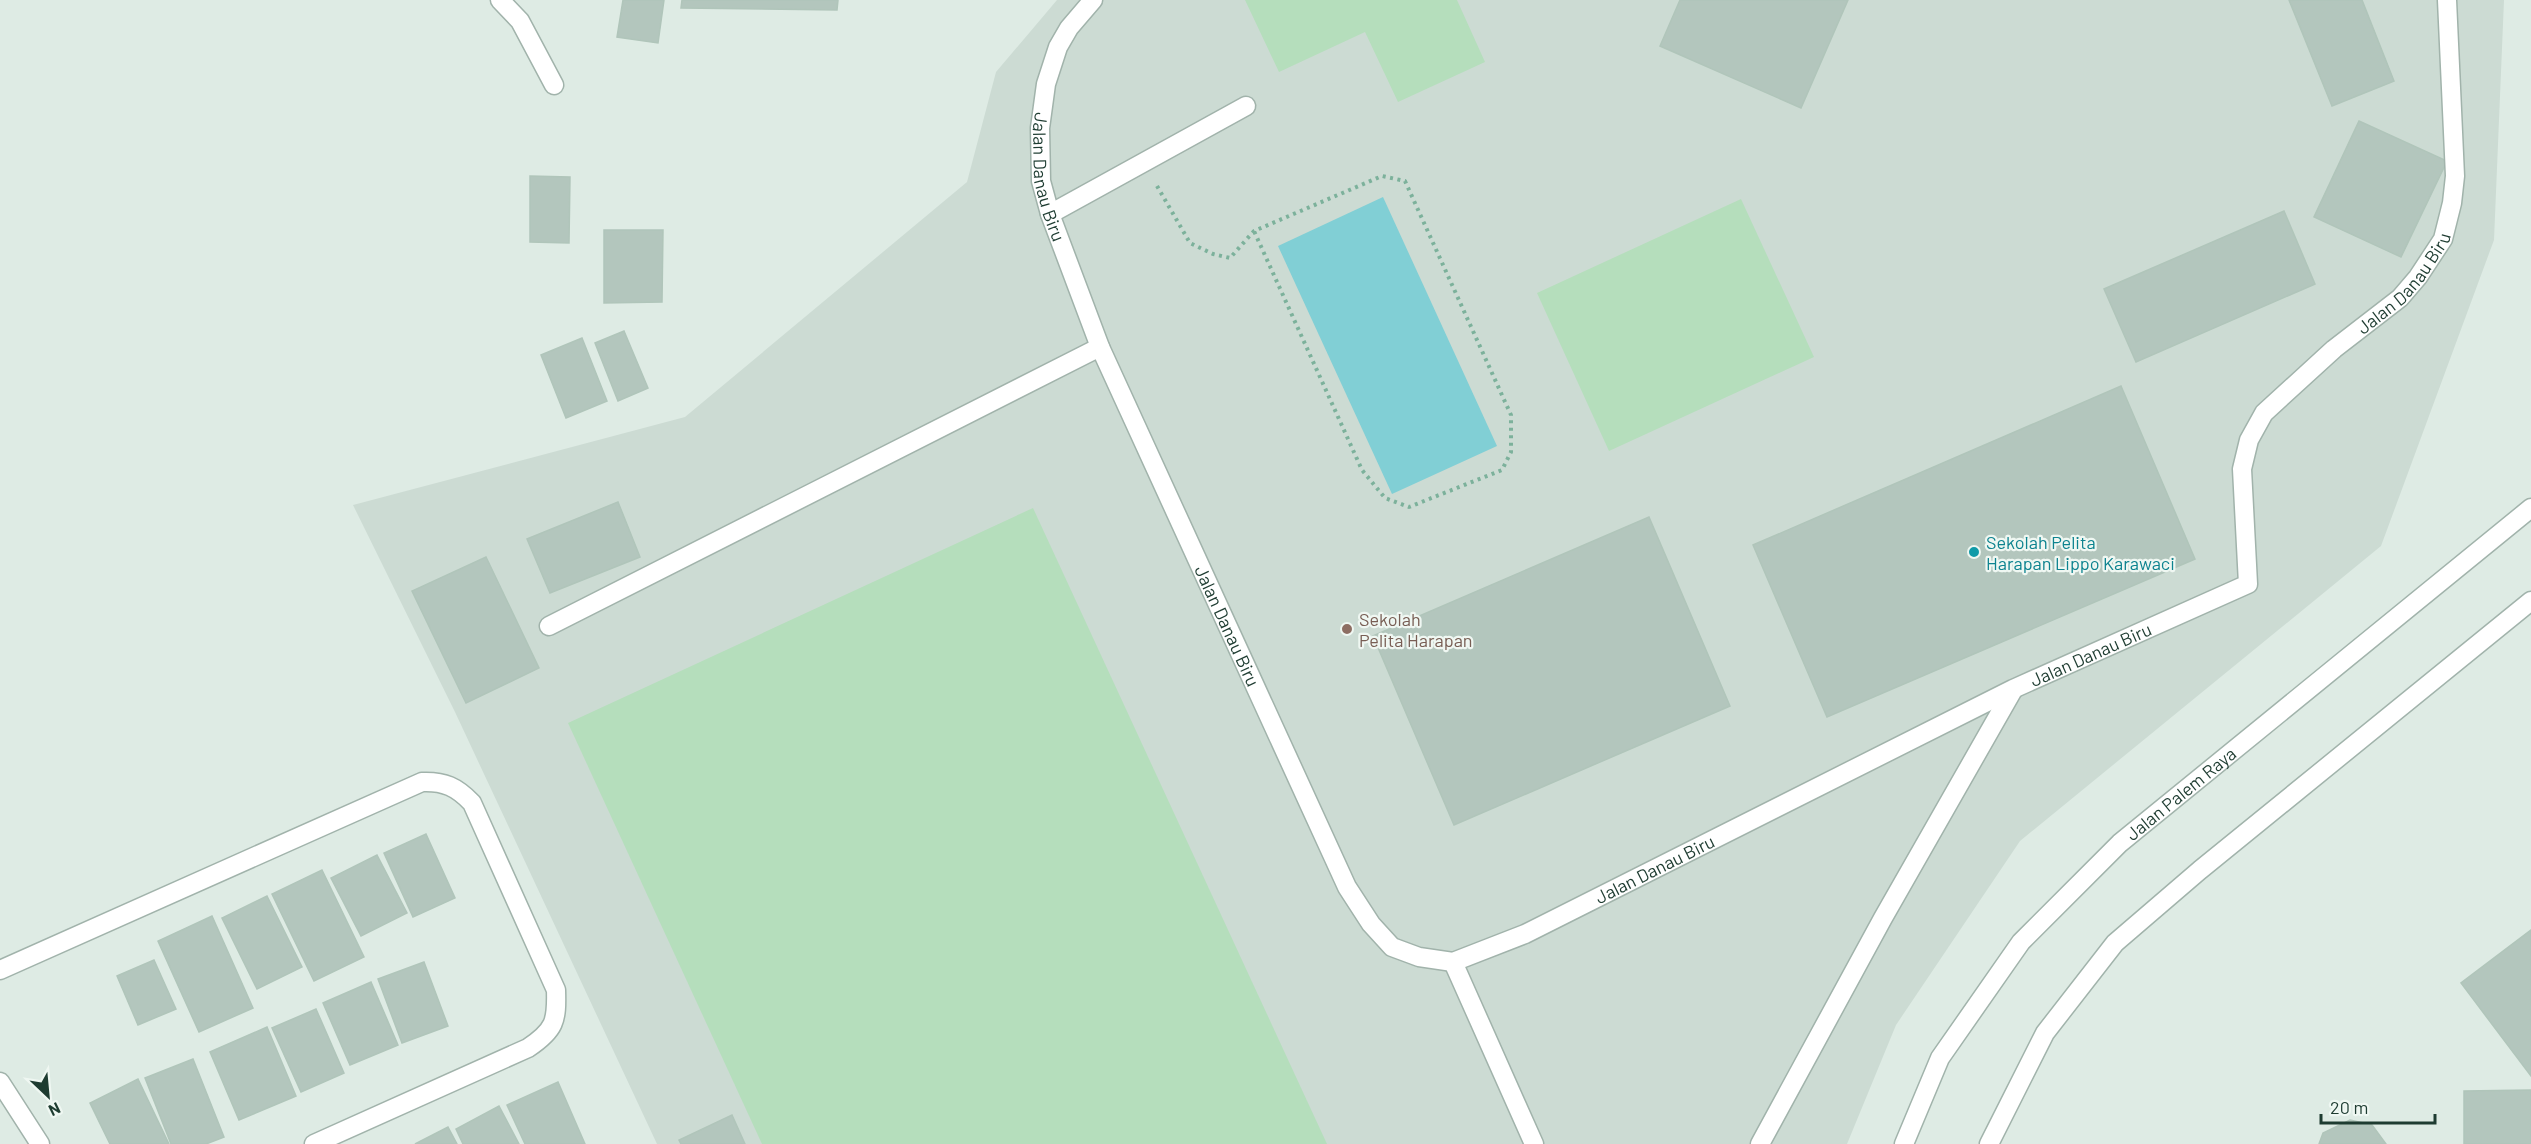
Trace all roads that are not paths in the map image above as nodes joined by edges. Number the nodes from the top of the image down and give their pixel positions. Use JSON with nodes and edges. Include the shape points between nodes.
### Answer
{"nodes":[{"id":1,"x":500,"y":0,"type":"edge"},
{"id":2,"x":1094,"y":0,"type":"edge"},
{"id":3,"x":2447,"y":0,"type":"edge"},
{"id":4,"x":554,"y":85,"type":"dead end"},
{"id":5,"x":1246,"y":106,"type":"dead end"},
{"id":6,"x":1050,"y":214,"type":"junction"},
{"id":7,"x":1100,"y":347,"type":"junction"},
{"id":8,"x":2531,"y":508,"type":"edge"},
{"id":9,"x":2531,"y":601,"type":"edge"},
{"id":10,"x":549,"y":626,"type":"dead end"},
{"id":11,"x":2013,"y":689,"type":"junction"},
{"id":12,"x":1453,"y":962,"type":"junction"},
{"id":13,"x":0,"y":970,"type":"edge"},
{"id":14,"x":0,"y":1082,"type":"edge"},
{"id":15,"x":40,"y":1144,"type":"edge"},
{"id":16,"x":314,"y":1144,"type":"edge"},
{"id":17,"x":1534,"y":1144,"type":"edge"},
{"id":18,"x":1760,"y":1144,"type":"edge"},
{"id":19,"x":1904,"y":1144,"type":"edge"},
{"id":20,"x":1989,"y":1144,"type":"edge"}],
"edges":[{"from":1,"to":4,"type":"street","via":[[520,21]]},
{"from":2,"to":6,"type":"street","name":"Jalan Danau Biru","via":[[1058,47],[1046,84],[1040,128],[1041,181]]},
{"from":3,"to":11,"type":"street","name":"Jalan Danau Biru","via":[[2455,176],[2443,239],[2400,298],[2334,349],[2264,413],[2249,440],[2242,469],[2248,584]]},
{"from":5,"to":6,"type":"street"},
{"from":6,"to":7,"type":"street","name":"Jalan Danau Biru"},
{"from":7,"to":10,"type":"street"},
{"from":7,"to":12,"type":"street","name":"Jalan Danau Biru","via":[[1347,887],[1392,947],[1419,957]]},
{"from":8,"to":19,"type":"street","name":"Jalan Palem Raya","via":[[2120,843],[2021,942],[1940,1058]]},
{"from":9,"to":20,"type":"street","via":[[2115,943],[2045,1033]]},
{"from":11,"to":12,"type":"street","name":"Jalan Danau Biru","via":[[1525,934]]},
{"from":11,"to":18,"type":"street"},
{"from":12,"to":17,"type":"street"},
{"from":13,"to":16,"type":"street","via":[[422,783],[437,781],[461,791],[472,803],[556,990],[553,1026],[544,1038],[528,1048]]},
{"from":14,"to":15,"type":"street"}]}
